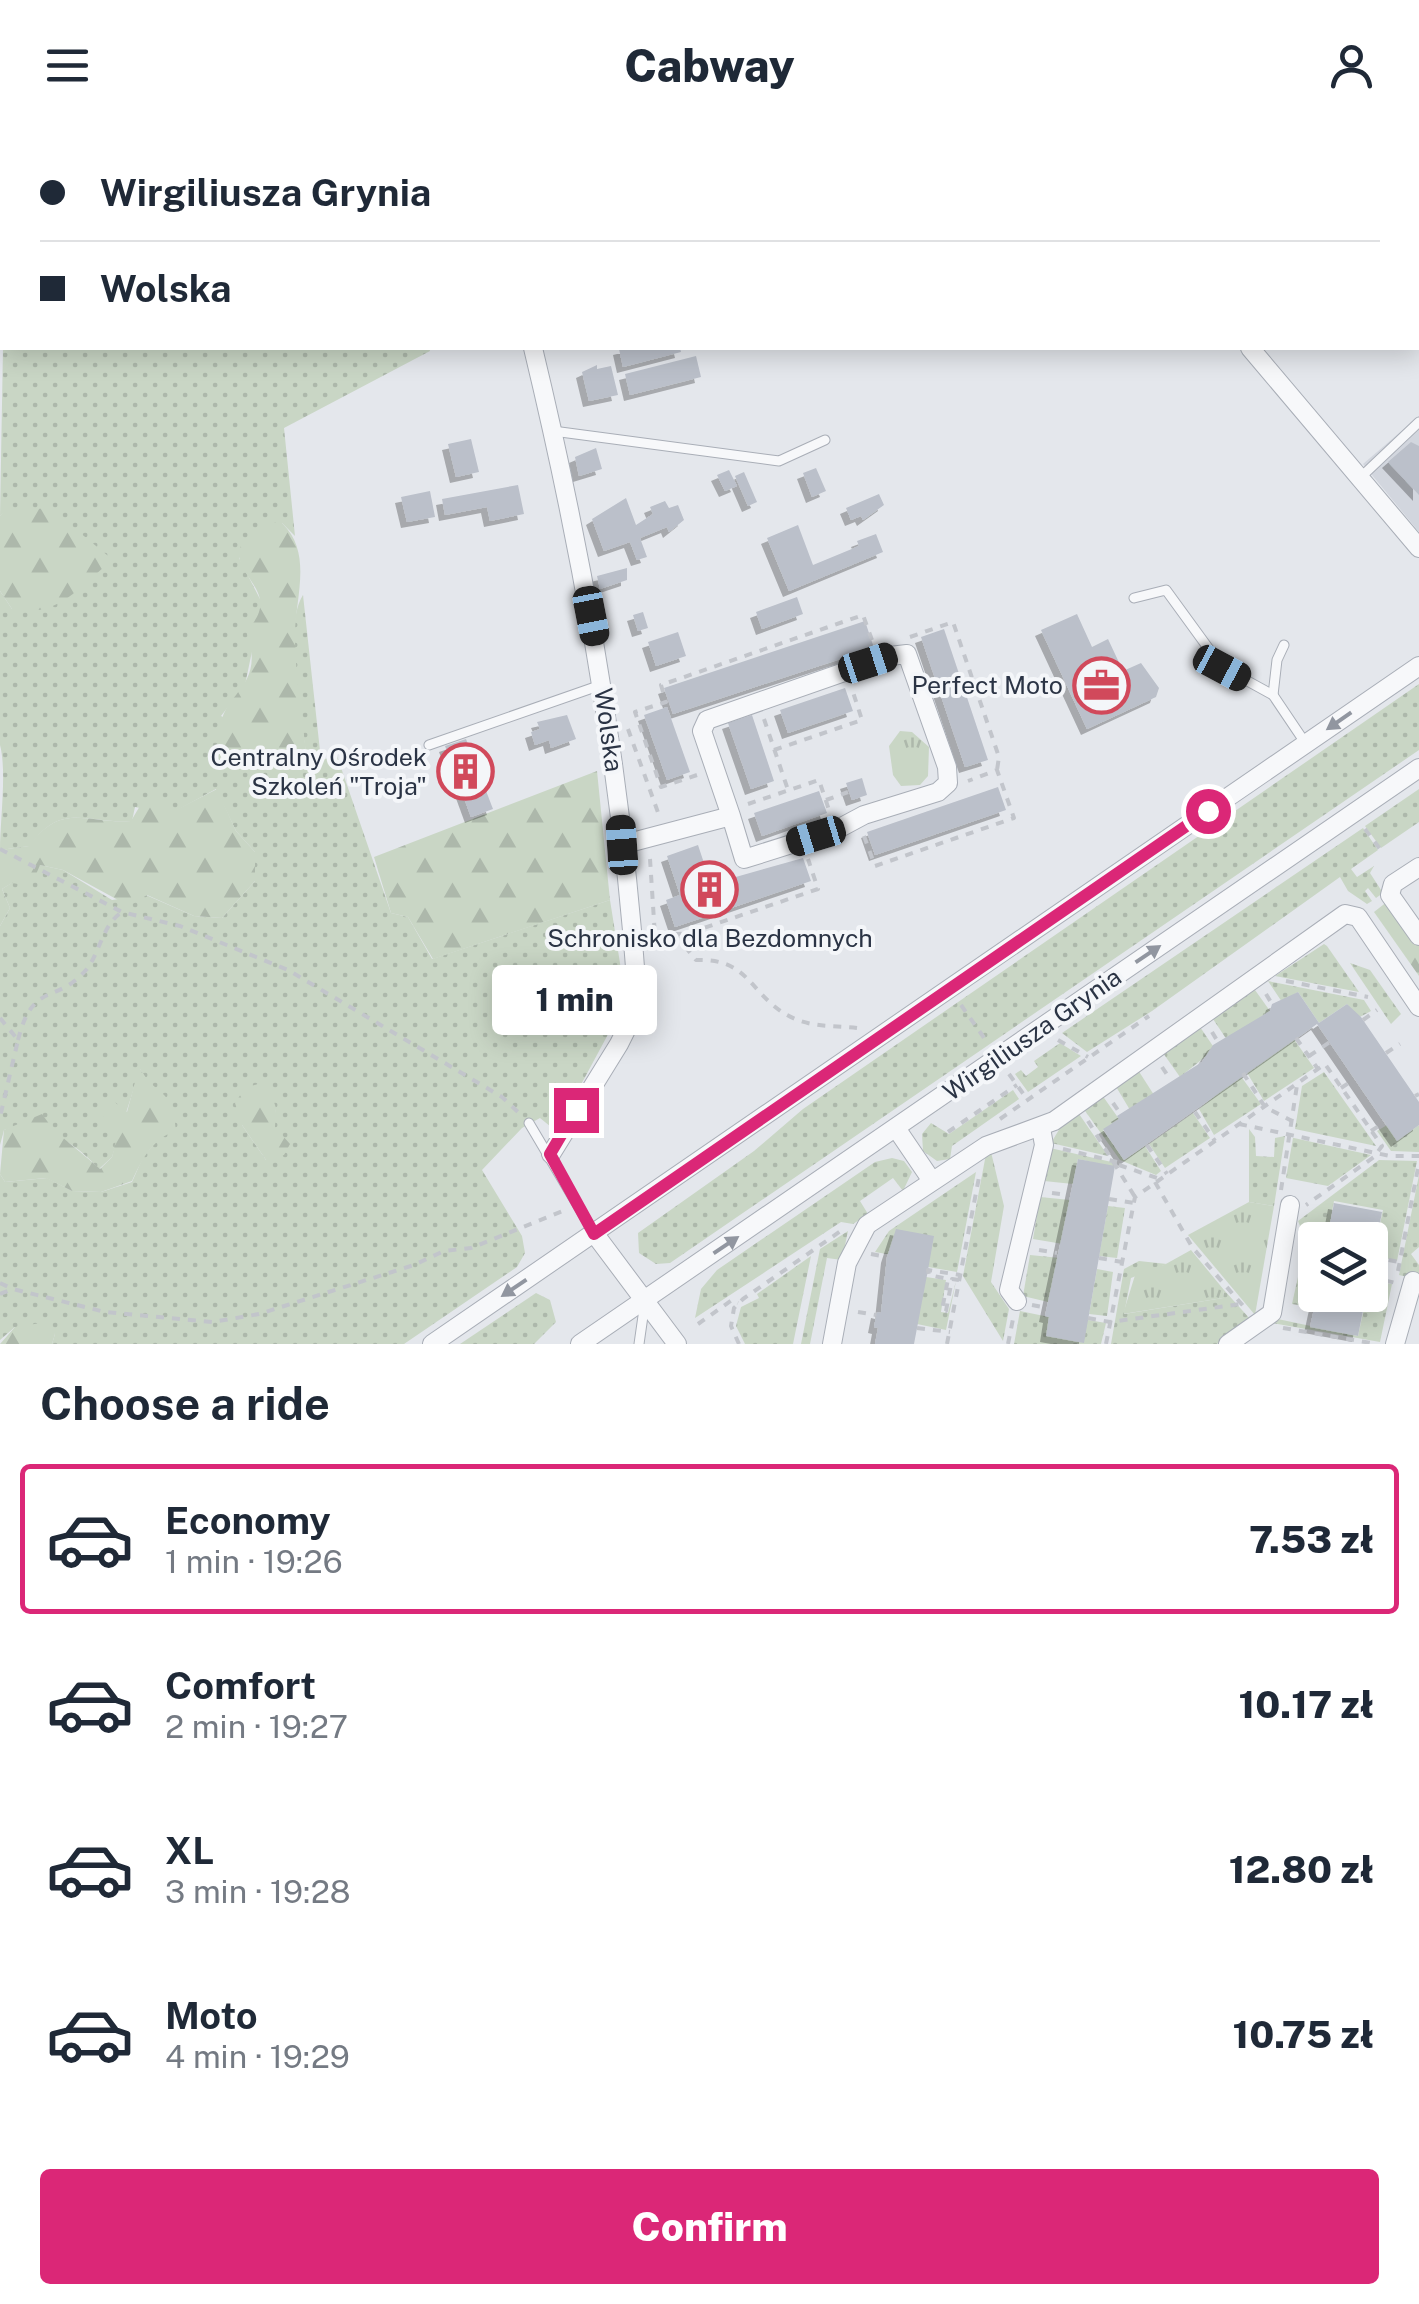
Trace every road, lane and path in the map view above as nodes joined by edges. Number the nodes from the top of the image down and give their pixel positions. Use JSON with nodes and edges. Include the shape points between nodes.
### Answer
{"nodes":[{"id":1,"x":534,"y":350,"type":"edge"},
{"id":2,"x":1252,"y":350,"type":"edge"},
{"id":3,"x":1419,"y":422,"type":"edge"},
{"id":4,"x":553,"y":431,"type":"junction"},
{"id":5,"x":825,"y":440,"type":"dead end"},
{"id":6,"x":1360,"y":477,"type":"junction"},
{"id":7,"x":1419,"y":548,"type":"edge"},
{"id":8,"x":1134,"y":598,"type":"dead end"},
{"id":9,"x":1284,"y":644,"type":"dead end"},
{"id":10,"x":899,"y":655,"type":"junction"},
{"id":11,"x":1419,"y":666,"type":"edge"},
{"id":12,"x":846,"y":671,"type":"junction"},
{"id":13,"x":604,"y":684,"type":"junction"},
{"id":14,"x":1273,"y":694,"type":"junction"},
{"id":15,"x":758,"y":700,"type":"junction"},
{"id":16,"x":428,"y":744,"type":"dead end"},
{"id":17,"x":1306,"y":744,"type":"junction"},
{"id":18,"x":774,"y":750,"type":"junction"},
{"id":19,"x":1419,"y":768,"type":"edge"},
{"id":20,"x":716,"y":769,"type":"junction"},
{"id":21,"x":997,"y":770,"type":"junction"},
{"id":22,"x":948,"y":783,"type":"junction"},
{"id":23,"x":788,"y":790,"type":"junction"},
{"id":24,"x":848,"y":792,"type":"dead end"},
{"id":25,"x":826,"y":800,"type":"junction"},
{"id":26,"x":730,"y":813,"type":"junction"},
{"id":27,"x":1354,"y":813,"type":"junction"},
{"id":28,"x":831,"y":815,"type":"dead end"},
{"id":29,"x":850,"y":822,"type":"junction"},
{"id":30,"x":816,"y":836,"type":"junction"},
{"id":31,"x":622,"y":845,"type":"junction"},
{"id":32,"x":0,"y":849,"type":"edge"},
{"id":33,"x":1383,"y":853,"type":"dead end"},
{"id":34,"x":660,"y":855,"type":"dead end"},
{"id":35,"x":1419,"y":867,"type":"edge"},
{"id":36,"x":122,"y":912,"type":"junction"},
{"id":37,"x":674,"y":934,"type":"junction"},
{"id":38,"x":1419,"y":936,"type":"edge"},
{"id":39,"x":1256,"y":976,"type":"junction"},
{"id":40,"x":1368,"y":996,"type":"dead end"},
{"id":41,"x":956,"y":1004,"type":"dead end"},
{"id":42,"x":1419,"y":1006,"type":"edge"},
{"id":43,"x":1377,"y":1010,"type":"dead end"},
{"id":44,"x":1149,"y":1016,"type":"dead end"},
{"id":45,"x":0,"y":1018,"type":"edge"},
{"id":46,"x":23,"y":1018,"type":"junction"},
{"id":47,"x":1363,"y":1020,"type":"dead end"},
{"id":48,"x":8,"y":1028,"type":"junction"},
{"id":49,"x":857,"y":1028,"type":"dead end"},
{"id":50,"x":1296,"y":1038,"type":"dead end"},
{"id":51,"x":18,"y":1040,"type":"junction"},
{"id":52,"x":1330,"y":1042,"type":"dead end"},
{"id":53,"x":1400,"y":1044,"type":"dead end"},
{"id":54,"x":989,"y":1045,"type":"dead end"},
{"id":55,"x":1047,"y":1048,"type":"dead end"},
{"id":56,"x":1386,"y":1053,"type":"dead end"},
{"id":57,"x":1308,"y":1056,"type":"junction"},
{"id":58,"x":1089,"y":1058,"type":"junction"},
{"id":59,"x":1022,"y":1065,"type":"dead end"},
{"id":60,"x":1318,"y":1070,"type":"junction"},
{"id":61,"x":1243,"y":1073,"type":"dead end"},
{"id":62,"x":1355,"y":1079,"type":"dead end"},
{"id":63,"x":1017,"y":1085,"type":"junction"},
{"id":64,"x":1297,"y":1085,"type":"junction"},
{"id":65,"x":1341,"y":1088,"type":"junction"},
{"id":66,"x":1027,"y":1100,"type":"junction"},
{"id":67,"x":1076,"y":1104,"type":"junction"},
{"id":68,"x":1265,"y":1107,"type":"junction"},
{"id":69,"x":1195,"y":1112,"type":"dead end"},
{"id":70,"x":0,"y":1118,"type":"edge"},
{"id":71,"x":999,"y":1120,"type":"dead end"},
{"id":72,"x":1292,"y":1121,"type":"junction"},
{"id":73,"x":1385,"y":1122,"type":"dead end"},
{"id":74,"x":530,"y":1124,"type":"joint"},
{"id":75,"x":1239,"y":1124,"type":"junction"},
{"id":76,"x":896,"y":1128,"type":"junction"},
{"id":77,"x":1370,"y":1131,"type":"junction"},
{"id":78,"x":948,"y":1132,"type":"dead end"},
{"id":79,"x":1290,"y":1134,"type":"junction"},
{"id":80,"x":1042,"y":1136,"type":"junction"},
{"id":81,"x":1215,"y":1141,"type":"junction"},
{"id":82,"x":1147,"y":1145,"type":"dead end"},
{"id":83,"x":1378,"y":1152,"type":"junction"},
{"id":84,"x":550,"y":1154,"type":"junction"},
{"id":85,"x":1419,"y":1160,"type":"edge"},
{"id":86,"x":1118,"y":1164,"type":"junction"},
{"id":87,"x":981,"y":1167,"type":"dead end"},
{"id":88,"x":1166,"y":1174,"type":"junction"},
{"id":89,"x":1158,"y":1180,"type":"junction"},
{"id":90,"x":932,"y":1182,"type":"junction"},
{"id":91,"x":1109,"y":1199,"type":"dead end"},
{"id":92,"x":1134,"y":1200,"type":"junction"},
{"id":93,"x":579,"y":1204,"type":"junction"},
{"id":94,"x":1290,"y":1204,"type":"junction"},
{"id":95,"x":862,"y":1230,"type":"junction"},
{"id":96,"x":594,"y":1234,"type":"junction"},
{"id":97,"x":871,"y":1254,"type":"dead end"},
{"id":98,"x":887,"y":1257,"type":"dead end"},
{"id":99,"x":1099,"y":1258,"type":"dead end"},
{"id":100,"x":1388,"y":1260,"type":"edge"},
{"id":101,"x":1122,"y":1262,"type":"junction"},
{"id":102,"x":1400,"y":1262,"type":"junction"},
{"id":103,"x":960,"y":1278,"type":"junction"},
{"id":104,"x":1388,"y":1280,"type":"edge"},
{"id":105,"x":1404,"y":1282,"type":"junction"},
{"id":106,"x":0,"y":1283,"type":"edge"},
{"id":107,"x":13,"y":1289,"type":"junction"},
{"id":108,"x":0,"y":1294,"type":"edge"},
{"id":109,"x":645,"y":1300,"type":"junction"},
{"id":110,"x":1017,"y":1301,"type":"joint"},
{"id":111,"x":738,"y":1303,"type":"junction"},
{"id":112,"x":1088,"y":1318,"type":"dead end"},
{"id":113,"x":1110,"y":1322,"type":"junction"},
{"id":114,"x":698,"y":1324,"type":"dead end"},
{"id":115,"x":1276,"y":1326,"type":"dead end"},
{"id":116,"x":917,"y":1328,"type":"dead end"},
{"id":117,"x":950,"y":1332,"type":"junction"},
{"id":118,"x":432,"y":1344,"type":"edge"},
{"id":119,"x":580,"y":1344,"type":"edge"},
{"id":120,"x":639,"y":1344,"type":"edge"},
{"id":121,"x":677,"y":1344,"type":"edge"},
{"id":122,"x":740,"y":1344,"type":"edge"},
{"id":123,"x":832,"y":1344,"type":"edge"},
{"id":124,"x":948,"y":1344,"type":"edge"},
{"id":125,"x":1008,"y":1344,"type":"edge"},
{"id":126,"x":1106,"y":1344,"type":"edge"},
{"id":127,"x":1228,"y":1344,"type":"edge"},
{"id":128,"x":1378,"y":1344,"type":"edge"},
{"id":129,"x":1395,"y":1344,"type":"edge"}],
"edges":[{"from":1,"to":4,"type":"street","name":"Wolska"},
{"from":2,"to":6,"type":"street"},
{"from":3,"to":6,"type":"lane"},
{"from":4,"to":5,"type":"lane","via":[[779,461]]},
{"from":4,"to":13,"type":"street","name":"Wolska"},
{"from":6,"to":7,"type":"street"},
{"from":8,"to":14,"type":"lane","via":[[1166,590],[1222,668]]},
{"from":9,"to":14,"type":"lane"},
{"from":10,"to":12,"type":"street"},
{"from":10,"to":20,"type":"path","via":[[874,645],[863,615],[661,685],[666,702],[636,712],[661,787]]},
{"from":10,"to":21,"type":"path","via":[[911,636],[952,622],[999,757]]},
{"from":10,"to":22,"type":"street"},
{"from":11,"to":17,"type":"street","one_way":true},
{"from":12,"to":15,"type":"street"},
{"from":12,"to":18,"type":"path","via":[[862,720]]},
{"from":13,"to":16,"type":"lane"},
{"from":13,"to":31,"type":"street","name":"Wolska"},
{"from":14,"to":17,"type":"lane"},
{"from":15,"to":18,"type":"path"},
{"from":15,"to":20,"type":"street","via":[[707,720],[702,731]]},
{"from":17,"to":96,"type":"street"},
{"from":18,"to":23,"type":"path"},
{"from":19,"to":27,"type":"street","name":"Wirgiliusza Grynia"},
{"from":20,"to":26,"type":"street"},
{"from":21,"to":22,"type":"path"},
{"from":21,"to":29,"type":"path","via":[[1014,818],[874,866],[863,832],[852,831]]},
{"from":22,"to":29,"type":"street"},
{"from":23,"to":25,"type":"path","via":[[819,780]]},
{"from":23,"to":26,"type":"path"},
{"from":24,"to":25,"type":"path"},
{"from":25,"to":28,"type":"path"},
{"from":26,"to":30,"type":"street","via":[[744,859]]},
{"from":26,"to":31,"type":"street"},
{"from":27,"to":33,"type":"path"},
{"from":76,"to":27,"type":"street","name":"Wirgiliusza Grynia","one_way":true},
{"from":29,"to":30,"type":"street"},
{"from":30,"to":37,"type":"path","via":[[819,845],[807,855],[818,889]]},
{"from":31,"to":84,"type":"street","name":"Wolska","via":[[637,992],[631,1020]]},
{"from":32,"to":36,"type":"path"},
{"from":34,"to":37,"type":"path","via":[[649,859],[655,936]]},
{"from":35,"to":38,"type":"street","via":[[1393,884],[1390,895]]},
{"from":36,"to":46,"type":"path","via":[[111,920],[87,970],[34,1000]]},
{"from":36,"to":74,"type":"path","via":[[180,926],[288,970],[502,1097]]},
{"from":37,"to":49,"type":"path","via":[[696,960],[717,959],[736,968],[787,1015],[813,1027]]},
{"from":39,"to":40,"type":"path"},
{"from":39,"to":42,"type":"street","via":[[1345,914],[1358,917]]},
{"from":39,"to":67,"type":"street"},
{"from":41,"to":54,"type":"path"},
{"from":43,"to":47,"type":"path"},
{"from":44,"to":58,"type":"path"},
{"from":45,"to":48,"type":"path"},
{"from":46,"to":48,"type":"path"},
{"from":46,"to":51,"type":"path"},
{"from":48,"to":51,"type":"path"},
{"from":50,"to":57,"type":"path"},
{"from":51,"to":70,"type":"path"},
{"from":52,"to":57,"type":"path"},
{"from":53,"to":56,"type":"path"},
{"from":55,"to":58,"type":"path","via":[[1060,1039]]},
{"from":57,"to":60,"type":"path"},
{"from":58,"to":66,"type":"path"},
{"from":59,"to":63,"type":"path","via":[[1008,1072]]},
{"from":60,"to":64,"type":"path"},
{"from":60,"to":65,"type":"path","via":[[1325,1064]]},
{"from":61,"to":68,"type":"path"},
{"from":62,"to":65,"type":"path"},
{"from":63,"to":66,"type":"path"},
{"from":63,"to":78,"type":"path"},
{"from":64,"to":68,"type":"path"},
{"from":64,"to":72,"type":"path"},
{"from":65,"to":77,"type":"path"},
{"from":66,"to":71,"type":"path"},
{"from":67,"to":80,"type":"street"},
{"from":67,"to":86,"type":"path"},
{"from":68,"to":72,"type":"path"},
{"from":68,"to":75,"type":"path"},
{"from":69,"to":81,"type":"path"},
{"from":72,"to":79,"type":"path"},
{"from":73,"to":77,"type":"path"},
{"from":74,"to":84,"type":"lane"},
{"from":75,"to":79,"type":"path"},
{"from":75,"to":81,"type":"path"},
{"from":76,"to":90,"type":"street"},
{"from":109,"to":76,"type":"street","name":"Wirgiliusza Grynia","one_way":true},
{"from":77,"to":83,"type":"path","via":[[1382,1146]]},
{"from":79,"to":83,"type":"path"},
{"from":79,"to":94,"type":"path","via":[[1279,1202]]},
{"from":80,"to":86,"type":"path"},
{"from":80,"to":90,"type":"street","via":[[993,1142]]},
{"from":80,"to":110,"type":"street","via":[[1009,1290]]},
{"from":81,"to":88,"type":"path"},
{"from":82,"to":88,"type":"path"},
{"from":83,"to":85,"type":"path"},
{"from":83,"to":94,"type":"path","via":[[1311,1206]]},
{"from":84,"to":93,"type":"lane"},
{"from":85,"to":102,"type":"path"},
{"from":86,"to":89,"type":"path"},
{"from":86,"to":92,"type":"path"},
{"from":87,"to":103,"type":"path"},
{"from":88,"to":89,"type":"path"},
{"from":89,"to":92,"type":"path"},
{"from":89,"to":113,"type":"path","via":[[1192,1247],[1241,1304]]},
{"from":90,"to":95,"type":"street"},
{"from":91,"to":92,"type":"path"},
{"from":92,"to":101,"type":"path"},
{"from":93,"to":96,"type":"lane"},
{"from":93,"to":107,"type":"path","via":[[471,1248],[213,1322],[104,1312]]},
{"from":94,"to":127,"type":"street","via":[[1272,1313]]},
{"from":95,"to":111,"type":"path","via":[[840,1231]]},
{"from":95,"to":123,"type":"street","via":[[848,1263]]},
{"from":96,"to":109,"type":"street"},
{"from":96,"to":118,"type":"street","one_way":true},
{"from":97,"to":98,"type":"path"},
{"from":99,"to":101,"type":"path"},
{"from":100,"to":102,"type":"path"},
{"from":101,"to":113,"type":"path"},
{"from":102,"to":105,"type":"path","via":[[1396,1278]]},
{"from":103,"to":103,"type":"path","via":[[952,1279],[942,1310],[948,1279],[929,1276],[928,1270]]},
{"from":103,"to":117,"type":"path"},
{"from":104,"to":105,"type":"path"},
{"from":105,"to":129,"type":"street"},
{"from":106,"to":107,"type":"path"},
{"from":107,"to":108,"type":"path"},
{"from":109,"to":119,"type":"street","name":"Wirgiliusza Grynia"},
{"from":109,"to":120,"type":"lane"},
{"from":109,"to":121,"type":"street"},
{"from":110,"to":125,"type":"path"},
{"from":111,"to":114,"type":"path","via":[[732,1300]]},
{"from":111,"to":122,"type":"path","via":[[731,1326]]},
{"from":112,"to":113,"type":"path"},
{"from":113,"to":126,"type":"path"},
{"from":115,"to":128,"type":"path"},
{"from":116,"to":117,"type":"path"},
{"from":117,"to":124,"type":"path"}]}
